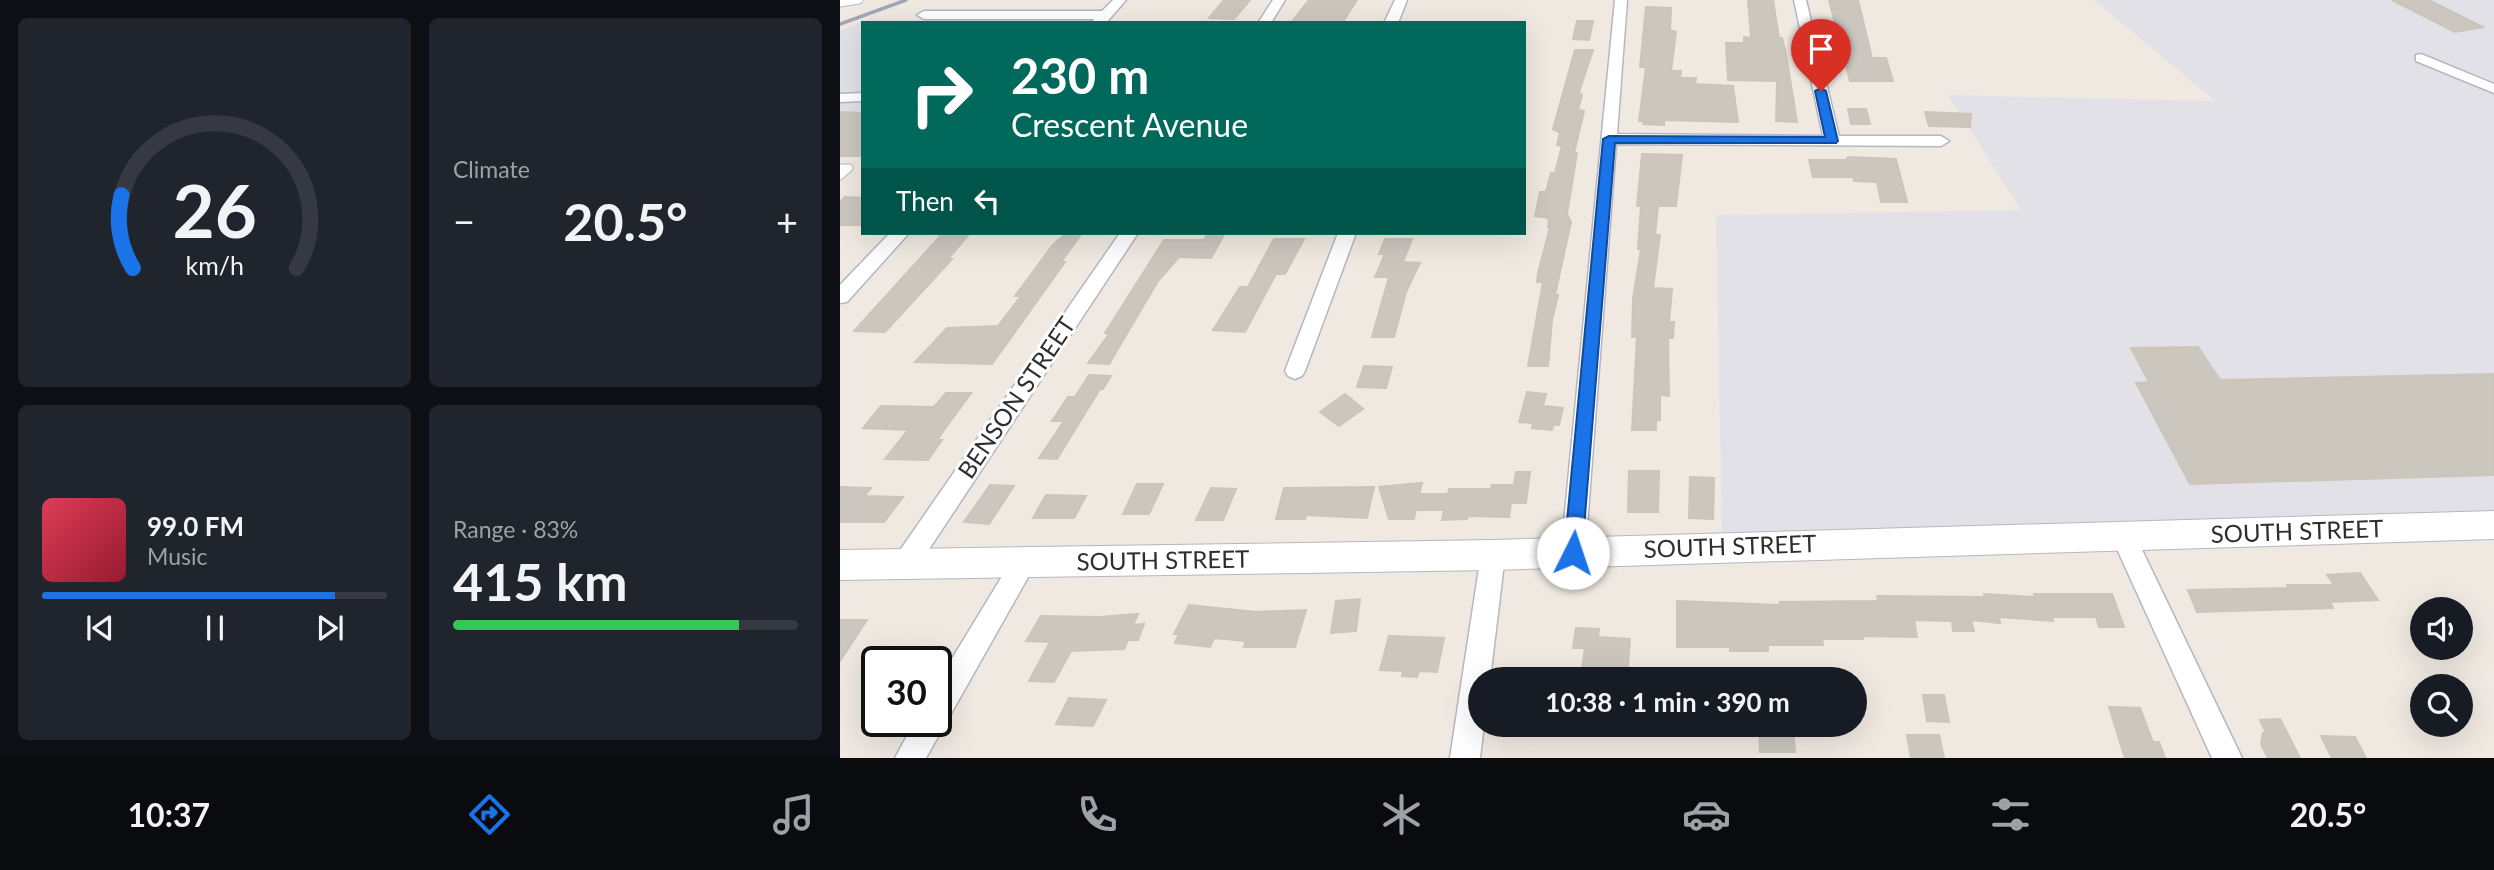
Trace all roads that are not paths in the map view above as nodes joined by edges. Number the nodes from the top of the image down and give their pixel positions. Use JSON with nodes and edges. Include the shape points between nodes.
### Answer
{"nodes":[{"id":1,"x":859,"y":0,"type":"edge"},
{"id":2,"x":1120,"y":0,"type":"edge"},
{"id":3,"x":1279,"y":0,"type":"edge"},
{"id":4,"x":1401,"y":0,"type":"edge"},
{"id":5,"x":1622,"y":0,"type":"edge"},
{"id":6,"x":1800,"y":0,"type":"edge"},
{"id":7,"x":840,"y":3,"type":"edge"},
{"id":8,"x":924,"y":15,"type":"dead end"},
{"id":9,"x":1101,"y":19,"type":"edge"},
{"id":10,"x":1265,"y":21,"type":"edge"},
{"id":11,"x":1392,"y":21,"type":"edge"},
{"id":12,"x":2421,"y":58,"type":"dead end"},
{"id":13,"x":2494,"y":89,"type":"edge"},
{"id":14,"x":861,"y":97,"type":"edge"},
{"id":15,"x":840,"y":98,"type":"edge"},
{"id":16,"x":1609,"y":139,"type":"junction"},
{"id":17,"x":1832,"y":141,"type":"junction"},
{"id":18,"x":1941,"y":141,"type":"dead end"},
{"id":19,"x":840,"y":168,"type":"edge"},
{"id":20,"x":840,"y":176,"type":"edge"},
{"id":21,"x":898,"y":235,"type":"edge"},
{"id":22,"x":1128,"y":235,"type":"edge"},
{"id":23,"x":1346,"y":235,"type":"edge"},
{"id":24,"x":840,"y":297,"type":"edge"},
{"id":25,"x":1295,"y":371,"type":"dead end"},
{"id":26,"x":2494,"y":525,"type":"edge"},
{"id":27,"x":2124,"y":538,"type":"junction"},
{"id":28,"x":1573,"y":553,"type":"junction"},
{"id":29,"x":1493,"y":555,"type":"junction"},
{"id":30,"x":1024,"y":563,"type":"junction"},
{"id":31,"x":905,"y":564,"type":"junction"},
{"id":32,"x":840,"y":565,"type":"edge"},
{"id":33,"x":952,"y":685,"type":"edge"},
{"id":34,"x":922,"y":737,"type":"edge"},
{"id":35,"x":910,"y":758,"type":"edge"},
{"id":36,"x":1465,"y":758,"type":"edge"},
{"id":37,"x":2227,"y":758,"type":"edge"}],
"edges":[{"from":1,"to":7,"type":"lane"},
{"from":2,"to":9,"type":"street"},
{"from":3,"to":10,"type":"street"},
{"from":4,"to":11,"type":"street"},
{"from":5,"to":16,"type":"street"},
{"from":6,"to":17,"type":"street"},
{"from":8,"to":9,"type":"street"},
{"from":12,"to":13,"type":"street"},
{"from":14,"to":15,"type":"street"},
{"from":16,"to":17,"type":"street"},
{"from":16,"to":28,"type":"street"},
{"from":17,"to":18,"type":"street"},
{"from":19,"to":20,"type":"lane","via":[[849,169]]},
{"from":21,"to":24,"type":"street"},
{"from":22,"to":31,"type":"street","name":"BENSON STREET"},
{"from":23,"to":25,"type":"street"},
{"from":26,"to":27,"type":"main road","name":"SOUTH STREET"},
{"from":27,"to":28,"type":"main road","name":"SOUTH STREET"},
{"from":27,"to":37,"type":"street"},
{"from":28,"to":29,"type":"main road","name":"SOUTH STREET"},
{"from":29,"to":30,"type":"main road","name":"SOUTH STREET"},
{"from":29,"to":36,"type":"street"},
{"from":30,"to":31,"type":"main road","name":"SOUTH STREET"},
{"from":30,"to":33,"type":"street"},
{"from":31,"to":32,"type":"main road","name":"SOUTH STREET"},
{"from":34,"to":35,"type":"street"}]}
